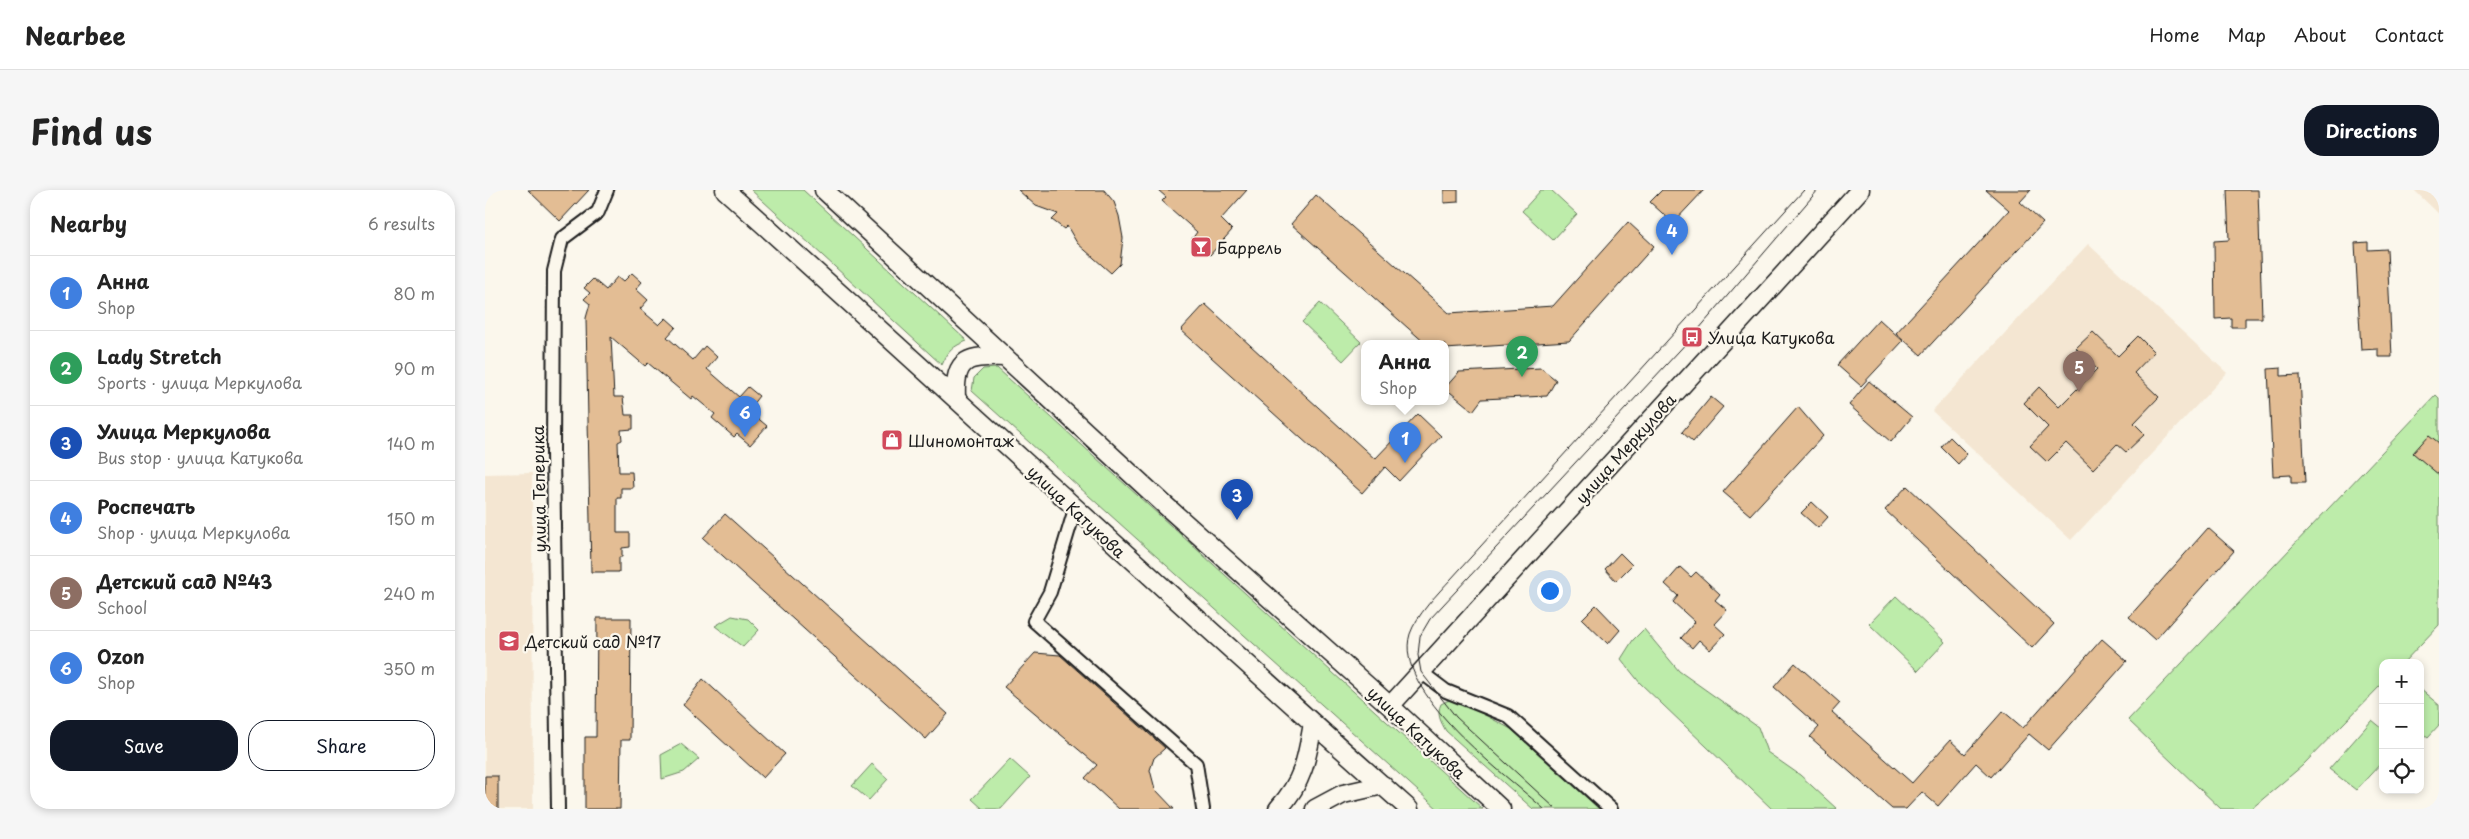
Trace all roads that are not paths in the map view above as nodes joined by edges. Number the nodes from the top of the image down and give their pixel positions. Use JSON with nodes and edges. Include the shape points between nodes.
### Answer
{"nodes":[{"id":1,"x":607,"y":190,"type":"edge"},
{"id":2,"x":725,"y":190,"type":"edge"},
{"id":3,"x":825,"y":190,"type":"edge"},
{"id":4,"x":1860,"y":190,"type":"edge"},
{"id":5,"x":1005,"y":357,"type":"junction"},
{"id":6,"x":956,"y":397,"type":"junction"},
{"id":7,"x":1075,"y":509,"type":"junction"},
{"id":8,"x":1421,"y":672,"type":"junction"},
{"id":9,"x":1390,"y":706,"type":"junction"},
{"id":10,"x":1313,"y":723,"type":"junction"},
{"id":11,"x":1383,"y":785,"type":"junction"},
{"id":12,"x":558,"y":809,"type":"edge"},
{"id":13,"x":1203,"y":809,"type":"edge"},
{"id":14,"x":1278,"y":809,"type":"edge"},
{"id":15,"x":1315,"y":809,"type":"edge"},
{"id":16,"x":1409,"y":809,"type":"edge"},
{"id":17,"x":1501,"y":809,"type":"edge"},
{"id":18,"x":1611,"y":809,"type":"edge"}],
"edges":[{"from":1,"to":12,"type":"street","name":"улица Теперика","via":[[598,212],[562,239],[554,271]]},
{"from":2,"to":6,"type":"main road","name":"улица Катукова"},
{"from":3,"to":5,"type":"main road","name":"улица Катукова"},
{"from":4,"to":8,"type":"main road","name":"улица Меркулова"},
{"from":5,"to":6,"type":"main road","via":[[968,359],[958,368]]},
{"from":5,"to":9,"type":"main road","name":"улица Катукова","via":[[1227,562]]},
{"from":6,"to":7,"type":"main road","name":"улица Катукова"},
{"from":7,"to":10,"type":"main road","name":"улица Катукова"},
{"from":7,"to":13,"type":"street","via":[[1050,592],[1034,621],[1196,764]]},
{"from":8,"to":9,"type":"main road","name":"улица Меркулова"},
{"from":8,"to":18,"type":"street","via":[[1446,691],[1508,716]]},
{"from":9,"to":17,"type":"main road","name":"улица Катукова"},
{"from":10,"to":11,"type":"main road","name":"улица Катукова"},
{"from":10,"to":14,"type":"main road","via":[[1302,774],[1293,793]]},
{"from":11,"to":15,"type":"main road","via":[[1343,794]]},
{"from":11,"to":16,"type":"main road","name":"улица Катукова"}]}
